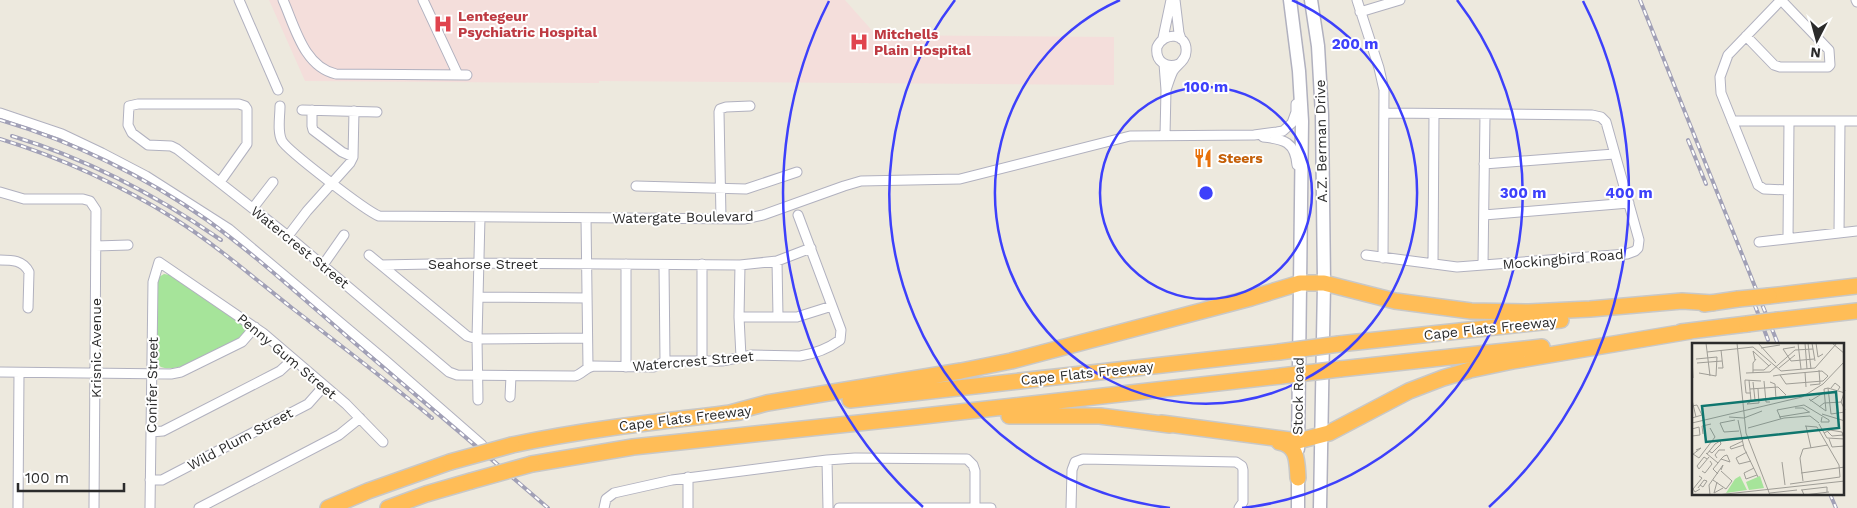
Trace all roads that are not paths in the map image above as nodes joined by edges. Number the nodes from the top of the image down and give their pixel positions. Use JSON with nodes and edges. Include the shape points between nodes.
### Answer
{"nodes":[{"id":1,"x":239,"y":0,"type":"edge"},
{"id":2,"x":283,"y":0,"type":"edge"},
{"id":3,"x":423,"y":0,"type":"edge"},
{"id":4,"x":1171,"y":0,"type":"edge"},
{"id":5,"x":1176,"y":0,"type":"edge"},
{"id":6,"x":1290,"y":0,"type":"edge"},
{"id":7,"x":1310,"y":0,"type":"edge"},
{"id":8,"x":1356,"y":0,"type":"edge"},
{"id":9,"x":1400,"y":0,"type":"edge"},
{"id":10,"x":1780,"y":0,"type":"edge"},
{"id":11,"x":1360,"y":12,"type":"junction"},
{"id":12,"x":1746,"y":36,"type":"junction"},
{"id":13,"x":1163,"y":38,"type":"junction"},
{"id":14,"x":1181,"y":39,"type":"junction"},
{"id":15,"x":1164,"y":64,"type":"junction"},
{"id":16,"x":1179,"y":64,"type":"junction"},
{"id":17,"x":1299,"y":71,"type":"junction"},
{"id":18,"x":278,"y":90,"type":"dead end"},
{"id":19,"x":1166,"y":90,"type":"junction"},
{"id":20,"x":280,"y":106,"type":"dead end"},
{"id":21,"x":750,"y":106,"type":"dead end"},
{"id":22,"x":354,"y":111,"type":"junction"},
{"id":23,"x":377,"y":112,"type":"dead end"},
{"id":24,"x":1384,"y":113,"type":"junction"},
{"id":25,"x":0,"y":114,"type":"edge"},
{"id":26,"x":1434,"y":114,"type":"junction"},
{"id":27,"x":1485,"y":115,"type":"junction"},
{"id":28,"x":1732,"y":120,"type":"junction"},
{"id":29,"x":1789,"y":121,"type":"junction"},
{"id":30,"x":1840,"y":121,"type":"junction"},
{"id":31,"x":1857,"y":121,"type":"edge"},
{"id":32,"x":1165,"y":135,"type":"junction"},
{"id":33,"x":1254,"y":135,"type":"junction"},
{"id":34,"x":1614,"y":154,"type":"junction"},
{"id":35,"x":353,"y":157,"type":"junction"},
{"id":36,"x":1484,"y":164,"type":"junction"},
{"id":37,"x":797,"y":172,"type":"dead end"},
{"id":38,"x":220,"y":182,"type":"junction"},
{"id":39,"x":274,"y":182,"type":"dead end"},
{"id":40,"x":333,"y":184,"type":"junction"},
{"id":41,"x":636,"y":186,"type":"dead end"},
{"id":42,"x":720,"y":187,"type":"junction"},
{"id":43,"x":1788,"y":190,"type":"junction"},
{"id":44,"x":0,"y":192,"type":"edge"},
{"id":45,"x":1629,"y":203,"type":"junction"},
{"id":46,"x":254,"y":208,"type":"junction"},
{"id":47,"x":1300,"y":212,"type":"junction"},
{"id":48,"x":798,"y":214,"type":"dead end"},
{"id":49,"x":1484,"y":215,"type":"junction"},
{"id":50,"x":480,"y":218,"type":"junction"},
{"id":51,"x":586,"y":218,"type":"junction"},
{"id":52,"x":721,"y":218,"type":"junction"},
{"id":53,"x":1857,"y":231,"type":"edge"},
{"id":54,"x":1839,"y":233,"type":"junction"},
{"id":55,"x":344,"y":235,"type":"dead end"},
{"id":56,"x":288,"y":236,"type":"junction"},
{"id":57,"x":1788,"y":238,"type":"junction"},
{"id":58,"x":1759,"y":242,"type":"dead end"},
{"id":59,"x":128,"y":245,"type":"dead end"},
{"id":60,"x":96,"y":246,"type":"junction"},
{"id":61,"x":811,"y":248,"type":"junction"},
{"id":62,"x":369,"y":255,"type":"dead end"},
{"id":63,"x":1366,"y":255,"type":"dead end"},
{"id":64,"x":1383,"y":258,"type":"junction"},
{"id":65,"x":0,"y":260,"type":"edge"},
{"id":66,"x":777,"y":261,"type":"junction"},
{"id":67,"x":159,"y":262,"type":"joint"},
{"id":68,"x":480,"y":263,"type":"junction"},
{"id":69,"x":586,"y":264,"type":"junction"},
{"id":70,"x":626,"y":264,"type":"junction"},
{"id":71,"x":664,"y":264,"type":"junction"},
{"id":72,"x":702,"y":264,"type":"junction"},
{"id":73,"x":1432,"y":264,"type":"junction"},
{"id":74,"x":323,"y":265,"type":"junction"},
{"id":75,"x":381,"y":265,"type":"junction"},
{"id":76,"x":740,"y":265,"type":"junction"},
{"id":77,"x":1483,"y":266,"type":"junction"},
{"id":78,"x":1300,"y":283,"type":"junction"},
{"id":79,"x":1324,"y":284,"type":"junction"},
{"id":80,"x":1857,"y":286,"type":"edge"},
{"id":81,"x":478,"y":297,"type":"junction"},
{"id":82,"x":588,"y":298,"type":"junction"},
{"id":83,"x":1713,"y":303,"type":"junction"},
{"id":84,"x":832,"y":306,"type":"junction"},
{"id":85,"x":28,"y":308,"type":"dead end"},
{"id":86,"x":1857,"y":311,"type":"edge"},
{"id":87,"x":739,"y":317,"type":"junction"},
{"id":88,"x":778,"y":317,"type":"junction"},
{"id":89,"x":1322,"y":325,"type":"junction"},
{"id":90,"x":255,"y":327,"type":"junction"},
{"id":91,"x":1691,"y":331,"type":"junction"},
{"id":92,"x":477,"y":338,"type":"junction"},
{"id":93,"x":588,"y":338,"type":"junction"},
{"id":94,"x":741,"y":357,"type":"junction"},
{"id":95,"x":293,"y":359,"type":"junction"},
{"id":96,"x":702,"y":360,"type":"junction"},
{"id":97,"x":665,"y":361,"type":"junction"},
{"id":98,"x":626,"y":366,"type":"junction"},
{"id":99,"x":588,"y":367,"type":"junction"},
{"id":100,"x":0,"y":372,"type":"edge"},
{"id":101,"x":19,"y":373,"type":"junction"},
{"id":102,"x":95,"y":373,"type":"junction"},
{"id":103,"x":152,"y":374,"type":"junction"},
{"id":104,"x":478,"y":376,"type":"junction"},
{"id":105,"x":511,"y":376,"type":"junction"},
{"id":106,"x":324,"y":386,"type":"junction"},
{"id":107,"x":510,"y":397,"type":"dead end"},
{"id":108,"x":478,"y":400,"type":"dead end"},
{"id":109,"x":730,"y":413,"type":"junction"},
{"id":110,"x":360,"y":418,"type":"junction"},
{"id":111,"x":915,"y":418,"type":"junction"},
{"id":112,"x":1161,"y":423,"type":"junction"},
{"id":113,"x":151,"y":432,"type":"junction"},
{"id":114,"x":1320,"y":437,"type":"junction"},
{"id":115,"x":1298,"y":441,"type":"junction"},
{"id":116,"x":383,"y":442,"type":"dead end"},
{"id":117,"x":482,"y":445,"type":"dead end"},
{"id":118,"x":828,"y":460,"type":"junction"},
{"id":119,"x":688,"y":477,"type":"junction"},
{"id":120,"x":1298,"y":478,"type":"junction"},
{"id":121,"x":150,"y":480,"type":"junction"},
{"id":122,"x":18,"y":508,"type":"edge"},
{"id":123,"x":94,"y":508,"type":"edge"},
{"id":124,"x":150,"y":508,"type":"edge"},
{"id":125,"x":199,"y":508,"type":"edge"},
{"id":126,"x":328,"y":508,"type":"edge"},
{"id":127,"x":388,"y":508,"type":"edge"},
{"id":128,"x":604,"y":508,"type":"edge"},
{"id":129,"x":688,"y":508,"type":"edge"},
{"id":130,"x":828,"y":508,"type":"edge"},
{"id":131,"x":839,"y":508,"type":"edge"},
{"id":132,"x":876,"y":508,"type":"edge"},
{"id":133,"x":926,"y":508,"type":"edge"},
{"id":134,"x":975,"y":508,"type":"edge"},
{"id":135,"x":991,"y":508,"type":"edge"},
{"id":136,"x":1071,"y":508,"type":"edge"},
{"id":137,"x":1239,"y":508,"type":"edge"},
{"id":138,"x":1298,"y":508,"type":"edge"},
{"id":139,"x":1320,"y":508,"type":"edge"}],
"edges":[{"from":1,"to":18,"type":"street"},
{"from":2,"to":3,"type":"street","via":[[307,55],[324,71],[336,74],[462,74]]},
{"from":4,"to":13,"type":"street"},
{"from":5,"to":14,"type":"street"},
{"from":6,"to":17,"type":"main road","name":"A.Z. Berman Drive"},
{"from":7,"to":79,"type":"main road","name":"A.Z. Berman Drive","via":[[1318,46],[1322,115]]},
{"from":8,"to":11,"type":"street"},
{"from":9,"to":11,"type":"street"},
{"from":10,"to":12,"type":"street"},
{"from":10,"to":12,"type":"street","via":[[1826,45],[1830,54],[1828,67],[1777,67]]},
{"from":11,"to":24,"type":"street","via":[[1384,86]]},
{"from":12,"to":28,"type":"street","via":[[1733,49],[1722,68],[1721,93]]},
{"from":13,"to":14,"type":"street"},
{"from":13,"to":15,"type":"street","via":[[1156,52]]},
{"from":14,"to":16,"type":"street","via":[[1186,52]]},
{"from":15,"to":16,"type":"street"},
{"from":15,"to":19,"type":"street"},
{"from":16,"to":19,"type":"street"},
{"from":17,"to":33,"type":"street","name":"Watergate Boulevard","via":[[1292,123],[1283,131]]},
{"from":17,"to":47,"type":"main road","name":"A.Z. Berman Drive","via":[[1302,121]]},
{"from":19,"to":32,"type":"street"},
{"from":20,"to":40,"type":"street","name":"Watergate Boulevard","via":[[281,140]]},
{"from":21,"to":42,"type":"street","via":[[720,110]]},
{"from":22,"to":23,"type":"street"},
{"from":22,"to":35,"type":"street"},
{"from":22,"to":35,"type":"street","via":[[307,110],[313,130]]},
{"from":24,"to":26,"type":"street"},
{"from":24,"to":64,"type":"street"},
{"from":25,"to":117,"type":"street","via":[[62,134],[102,153],[146,176],[229,229]]},
{"from":26,"to":27,"type":"street"},
{"from":26,"to":73,"type":"street"},
{"from":27,"to":34,"type":"street","name":"Mockingbird Road","via":[[1601,117],[1606,122]]},
{"from":27,"to":36,"type":"street"},
{"from":28,"to":29,"type":"street"},
{"from":28,"to":43,"type":"street","via":[[1760,188]]},
{"from":29,"to":30,"type":"street"},
{"from":29,"to":43,"type":"street"},
{"from":30,"to":31,"type":"street"},
{"from":30,"to":54,"type":"street"},
{"from":32,"to":33,"type":"street","name":"Watergate Boulevard"},
{"from":32,"to":52,"type":"street","name":"Watergate Boulevard","via":[[1130,136],[960,179],[861,181],[754,218]]},
{"from":33,"to":47,"type":"street","name":"Watergate Boulevard","via":[[1281,140],[1294,150]]},
{"from":34,"to":36,"type":"street"},
{"from":34,"to":45,"type":"street","name":"Mockingbird Road"},
{"from":35,"to":40,"type":"street"},
{"from":36,"to":49,"type":"street"},
{"from":37,"to":42,"type":"street","via":[[753,188]]},
{"from":38,"to":38,"type":"street","name":"Watercrest Street","via":[[174,147],[148,145],[132,133],[128,125],[129,106],[245,106],[248,144]]},
{"from":38,"to":46,"type":"street","name":"Watercrest Street"},
{"from":39,"to":46,"type":"street"},
{"from":40,"to":50,"type":"street","name":"Watergate Boulevard","via":[[379,216]]},
{"from":40,"to":56,"type":"street"},
{"from":41,"to":42,"type":"street"},
{"from":42,"to":52,"type":"street"},
{"from":43,"to":57,"type":"street"},
{"from":44,"to":60,"type":"street","name":"Krisnic Avenue","via":[[24,199],[90,201],[96,210]]},
{"from":45,"to":49,"type":"street"},
{"from":45,"to":77,"type":"street","name":"Mockingbird Road","via":[[1639,240],[1635,251]]},
{"from":46,"to":56,"type":"street","name":"Watercrest Street"},
{"from":47,"to":78,"type":"main road","name":"A.Z. Berman Drive"},
{"from":48,"to":61,"type":"street","name":"Watercrest Street"},
{"from":49,"to":77,"type":"street"},
{"from":50,"to":51,"type":"street","name":"Watergate Boulevard"},
{"from":50,"to":68,"type":"street"},
{"from":51,"to":52,"type":"street","name":"Watergate Boulevard"},
{"from":51,"to":69,"type":"street"},
{"from":53,"to":54,"type":"street"},
{"from":54,"to":57,"type":"street"},
{"from":55,"to":74,"type":"street"},
{"from":56,"to":74,"type":"street","name":"Watercrest Street"},
{"from":57,"to":58,"type":"street"},
{"from":59,"to":60,"type":"street"},
{"from":60,"to":102,"type":"street","name":"Krisnic Avenue"},
{"from":61,"to":66,"type":"street"},
{"from":61,"to":84,"type":"street","name":"Watercrest Street"},
{"from":62,"to":75,"type":"street"},
{"from":63,"to":64,"type":"street","name":"Mockingbird Road"},
{"from":64,"to":73,"type":"street","name":"Mockingbird Road"},
{"from":65,"to":85,"type":"street","via":[[17,261],[29,272]]},
{"from":66,"to":76,"type":"street"},
{"from":66,"to":88,"type":"street"},
{"from":67,"to":90,"type":"street","name":"Penny Gum Street"},
{"from":67,"to":103,"type":"street","name":"Conifer Street","via":[[153,282]]},
{"from":68,"to":69,"type":"street","name":"Seahorse Street"},
{"from":68,"to":75,"type":"street","name":"Seahorse Street"},
{"from":68,"to":81,"type":"street"},
{"from":69,"to":70,"type":"street"},
{"from":69,"to":82,"type":"street"},
{"from":70,"to":71,"type":"street"},
{"from":70,"to":98,"type":"street"},
{"from":71,"to":72,"type":"street"},
{"from":71,"to":97,"type":"street"},
{"from":72,"to":76,"type":"street"},
{"from":72,"to":96,"type":"street"},
{"from":73,"to":77,"type":"street","name":"Mockingbird Road"},
{"from":74,"to":104,"type":"street","name":"Watercrest Street","via":[[449,372]]},
{"from":75,"to":92,"type":"street","via":[[463,334]]},
{"from":76,"to":87,"type":"street"},
{"from":78,"to":79,"type":"highway"},
{"from":78,"to":109,"type":"highway","via":[[1010,362],[767,403]]},
{"from":78,"to":115,"type":"main road","name":"Stock Road"},
{"from":79,"to":83,"type":"highway","via":[[1395,301],[1471,311],[1529,312],[1682,301]]},
{"from":79,"to":89,"type":"main road","name":"Stock Road"},
{"from":80,"to":83,"type":"highway","name":"Cape Flats Freeway","bridge":true},
{"from":81,"to":82,"type":"street"},
{"from":81,"to":92,"type":"street"},
{"from":82,"to":93,"type":"street"},
{"from":83,"to":109,"type":"highway","name":"Cape Flats Freeway","bridge":true},
{"from":84,"to":88,"type":"street","via":[[797,317]]},
{"from":84,"to":94,"type":"street","name":"Watercrest Street","via":[[841,334],[835,344],[800,356]]},
{"from":86,"to":91,"type":"highway","name":"Cape Flats Freeway","bridge":true},
{"from":87,"to":88,"type":"street"},
{"from":87,"to":94,"type":"street"},
{"from":89,"to":114,"type":"main road","name":"Stock Road"},
{"from":89,"to":115,"type":"main road","via":[[1312,430]]},
{"from":90,"to":95,"type":"street","name":"Penny Gum Street"},
{"from":90,"to":103,"type":"street","via":[[242,342],[190,370]]},
{"from":91,"to":111,"type":"highway","name":"Cape Flats Freeway","bridge":true},
{"from":91,"to":114,"type":"highway","via":[[1513,361],[1452,376],[1409,392]]},
{"from":92,"to":93,"type":"street"},
{"from":92,"to":104,"type":"street"},
{"from":93,"to":99,"type":"street"},
{"from":94,"to":96,"type":"street","name":"Watercrest Street"},
{"from":95,"to":106,"type":"street","name":"Penny Gum Street"},
{"from":95,"to":113,"type":"street","via":[[280,371],[163,431]]},
{"from":96,"to":97,"type":"street","name":"Watercrest Street"},
{"from":97,"to":98,"type":"street","name":"Watercrest Street","via":[[654,367]]},
{"from":98,"to":99,"type":"street","name":"Watercrest Street"},
{"from":99,"to":105,"type":"street","name":"Watercrest Street","via":[[575,376]]},
{"from":100,"to":101,"type":"street"},
{"from":101,"to":102,"type":"street"},
{"from":101,"to":122,"type":"street"},
{"from":102,"to":103,"type":"street"},
{"from":102,"to":123,"type":"street","name":"Krisnic Avenue"},
{"from":103,"to":113,"type":"street","name":"Conifer Street"},
{"from":104,"to":105,"type":"street","name":"Watercrest Street"},
{"from":104,"to":108,"type":"street"},
{"from":105,"to":107,"type":"street"},
{"from":106,"to":110,"type":"street","name":"Penny Gum Street"},
{"from":106,"to":121,"type":"street","name":"Wild Plum Street","via":[[308,404],[162,480]]},
{"from":109,"to":126,"type":"highway","name":"Cape Flats Freeway","bridge":true,"via":[[572,432],[512,445],[450,462]]},
{"from":110,"to":116,"type":"street","name":"Penny Gum Street"},
{"from":110,"to":125,"type":"street","via":[[339,436]]},
{"from":111,"to":112,"type":"highway","via":[[1077,415]]},
{"from":111,"to":127,"type":"highway","name":"Cape Flats Freeway","bridge":true,"via":[[633,447],[532,464]]},
{"from":112,"to":115,"type":"highway"},
{"from":112,"to":120,"type":"highway","via":[[1284,443],[1294,450]]},
{"from":113,"to":121,"type":"street","name":"Conifer Street"},
{"from":114,"to":115,"type":"highway"},
{"from":114,"to":139,"type":"main road","name":"Stock Road"},
{"from":115,"to":120,"type":"main road","name":"Stock Road"},
{"from":118,"to":119,"type":"street"},
{"from":118,"to":130,"type":"street"},
{"from":118,"to":134,"type":"street","via":[[967,459],[975,471]]},
{"from":119,"to":128,"type":"street","via":[[614,493],[606,500]]},
{"from":119,"to":129,"type":"street"},
{"from":120,"to":138,"type":"main road","name":"Stock Road"},
{"from":121,"to":124,"type":"street","name":"Conifer Street"},
{"from":131,"to":132,"type":"street"},
{"from":132,"to":133,"type":"street"},
{"from":133,"to":134,"type":"street"},
{"from":134,"to":135,"type":"street"},
{"from":136,"to":137,"type":"street","via":[[1072,470],[1075,462],[1083,459],[1236,462],[1243,470],[1243,502]]}]}
